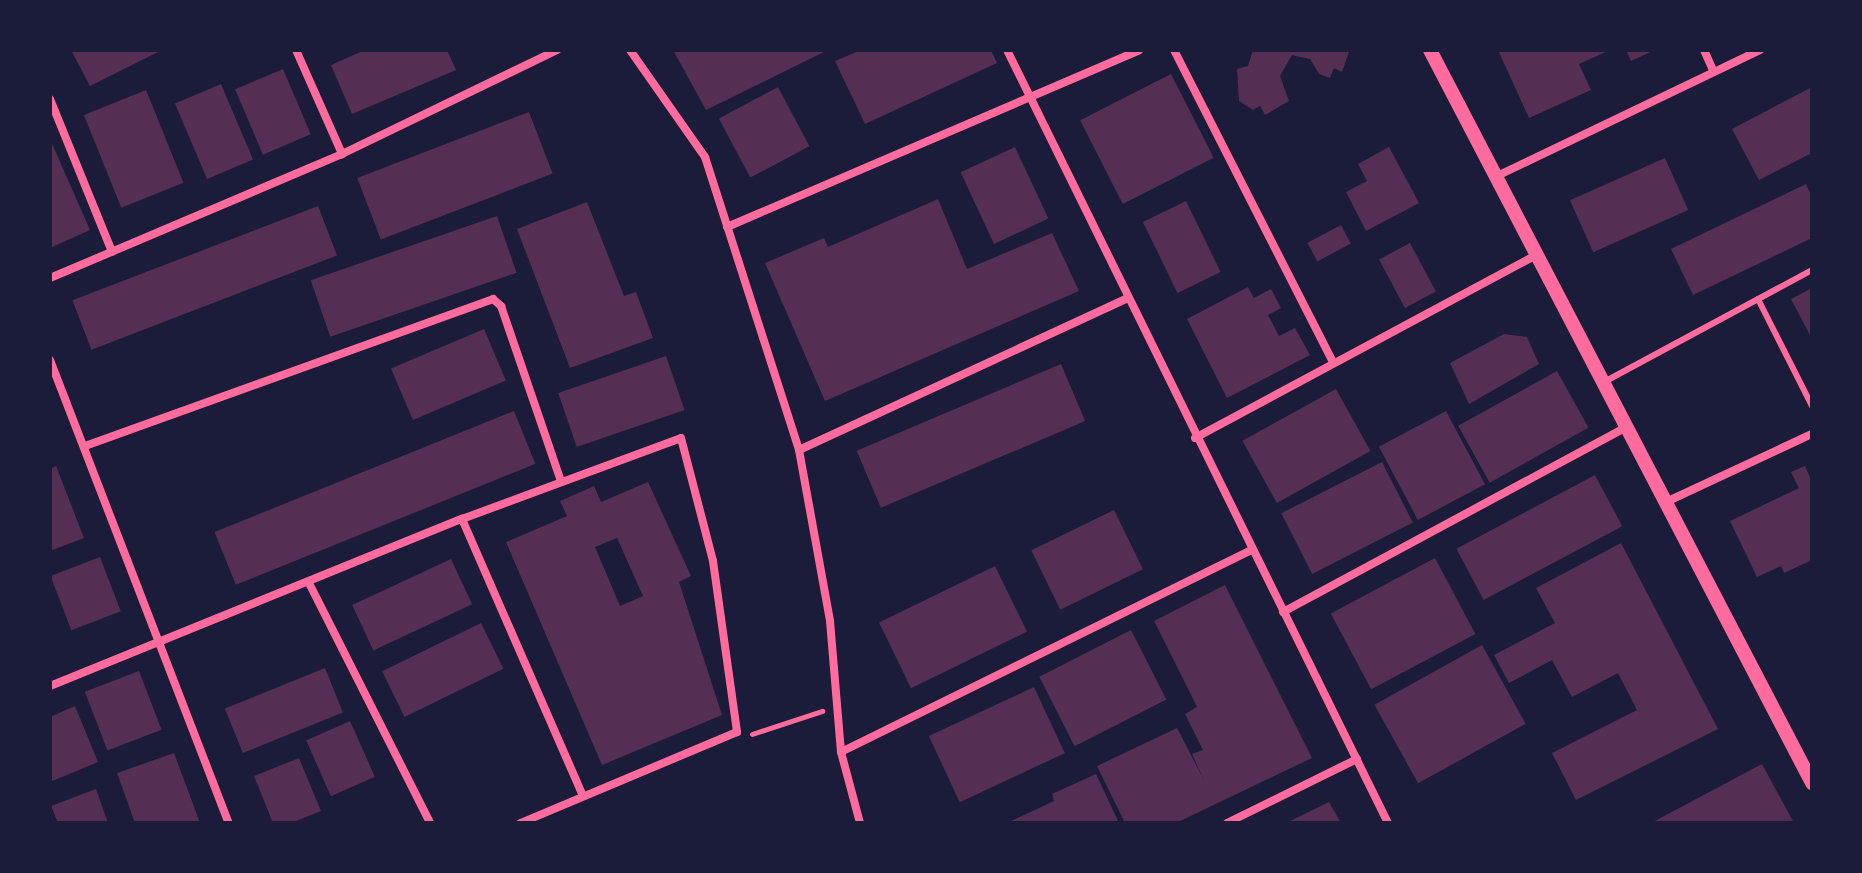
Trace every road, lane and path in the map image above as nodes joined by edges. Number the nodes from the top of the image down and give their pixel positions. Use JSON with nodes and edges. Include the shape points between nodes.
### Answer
{"nodes":[{"id":1,"x":296,"y":50,"type":"edge"},
{"id":2,"x":557,"y":50,"type":"edge"},
{"id":3,"x":630,"y":50,"type":"edge"},
{"id":4,"x":1007,"y":50,"type":"edge"},
{"id":5,"x":1139,"y":50,"type":"edge"},
{"id":6,"x":1174,"y":50,"type":"edge"},
{"id":7,"x":1430,"y":50,"type":"edge"},
{"id":8,"x":1704,"y":50,"type":"edge"},
{"id":9,"x":1760,"y":50,"type":"edge"},
{"id":10,"x":1714,"y":72,"type":"junction"},
{"id":11,"x":50,"y":99,"type":"edge"},
{"id":12,"x":1030,"y":100,"type":"junction"},
{"id":13,"x":342,"y":154,"type":"junction"},
{"id":14,"x":1497,"y":176,"type":"junction"},
{"id":15,"x":727,"y":227,"type":"junction"},
{"id":16,"x":112,"y":252,"type":"junction"},
{"id":17,"x":1536,"y":255,"type":"junction"},
{"id":18,"x":1812,"y":270,"type":"edge"},
{"id":19,"x":50,"y":278,"type":"edge"},
{"id":20,"x":1126,"y":299,"type":"junction"},
{"id":21,"x":1758,"y":299,"type":"junction"},
{"id":22,"x":50,"y":360,"type":"edge"},
{"id":23,"x":1333,"y":362,"type":"junction"},
{"id":24,"x":1604,"y":382,"type":"junction"},
{"id":25,"x":1812,"y":406,"type":"edge"},
{"id":26,"x":1628,"y":426,"type":"junction"},
{"id":27,"x":1812,"y":434,"type":"edge"},
{"id":28,"x":1195,"y":438,"type":"junction"},
{"id":29,"x":85,"y":446,"type":"junction"},
{"id":30,"x":799,"y":450,"type":"junction"},
{"id":31,"x":561,"y":481,"type":"junction"},
{"id":32,"x":1666,"y":502,"type":"junction"},
{"id":33,"x":462,"y":519,"type":"junction"},
{"id":34,"x":1250,"y":551,"type":"junction"},
{"id":35,"x":309,"y":583,"type":"junction"},
{"id":36,"x":1283,"y":612,"type":"junction"},
{"id":37,"x":161,"y":640,"type":"junction"},
{"id":38,"x":50,"y":686,"type":"edge"},
{"id":39,"x":837,"y":704,"type":"junction"},
{"id":40,"x":770,"y":732,"type":"dead end"},
{"id":41,"x":841,"y":752,"type":"junction"},
{"id":42,"x":1357,"y":759,"type":"junction"},
{"id":43,"x":1812,"y":783,"type":"edge"},
{"id":44,"x":583,"y":796,"type":"junction"},
{"id":45,"x":229,"y":823,"type":"edge"},
{"id":46,"x":430,"y":823,"type":"edge"},
{"id":47,"x":520,"y":823,"type":"edge"},
{"id":48,"x":860,"y":823,"type":"edge"},
{"id":49,"x":1227,"y":823,"type":"edge"},
{"id":50,"x":1388,"y":823,"type":"edge"}],
"edges":[{"from":1,"to":13,"type":"street"},
{"from":2,"to":13,"type":"street"},
{"from":3,"to":15,"type":"street","via":[[705,157]]},
{"from":4,"to":12,"type":"street"},
{"from":5,"to":12,"type":"street"},
{"from":6,"to":23,"type":"street"},
{"from":7,"to":14,"type":"street"},
{"from":8,"to":10,"type":"street"},
{"from":9,"to":10,"type":"street"},
{"from":10,"to":14,"type":"street"},
{"from":11,"to":16,"type":"street"},
{"from":12,"to":15,"type":"street"},
{"from":12,"to":20,"type":"street"},
{"from":13,"to":16,"type":"street"},
{"from":14,"to":17,"type":"street"},
{"from":15,"to":30,"type":"street"},
{"from":16,"to":19,"type":"street"},
{"from":17,"to":23,"type":"street"},
{"from":17,"to":24,"type":"street"},
{"from":18,"to":21,"type":"lane"},
{"from":20,"to":28,"type":"street"},
{"from":20,"to":30,"type":"street"},
{"from":21,"to":24,"type":"lane"},
{"from":21,"to":25,"type":"lane"},
{"from":22,"to":29,"type":"street"},
{"from":23,"to":28,"type":"street"},
{"from":24,"to":26,"type":"street"},
{"from":26,"to":32,"type":"street"},
{"from":26,"to":36,"type":"street"},
{"from":27,"to":32,"type":"street"},
{"from":28,"to":34,"type":"street"},
{"from":29,"to":31,"type":"street","via":[[493,299],[501,306]]},
{"from":29,"to":37,"type":"street"},
{"from":30,"to":39,"type":"street","via":[[830,621]]},
{"from":31,"to":33,"type":"street"},
{"from":31,"to":44,"type":"street","via":[[678,437],[686,441],[713,561],[737,726],[730,736]]},
{"from":32,"to":43,"type":"street"},
{"from":33,"to":35,"type":"street"},
{"from":33,"to":44,"type":"street"},
{"from":34,"to":36,"type":"street"},
{"from":34,"to":41,"type":"street"},
{"from":35,"to":37,"type":"street"},
{"from":35,"to":46,"type":"street"},
{"from":36,"to":42,"type":"street"},
{"from":37,"to":38,"type":"street"},
{"from":37,"to":45,"type":"street"},
{"from":39,"to":40,"type":"path"},
{"from":39,"to":41,"type":"street"},
{"from":41,"to":48,"type":"street"},
{"from":42,"to":49,"type":"street"},
{"from":42,"to":50,"type":"street"},
{"from":44,"to":47,"type":"street"}]}
